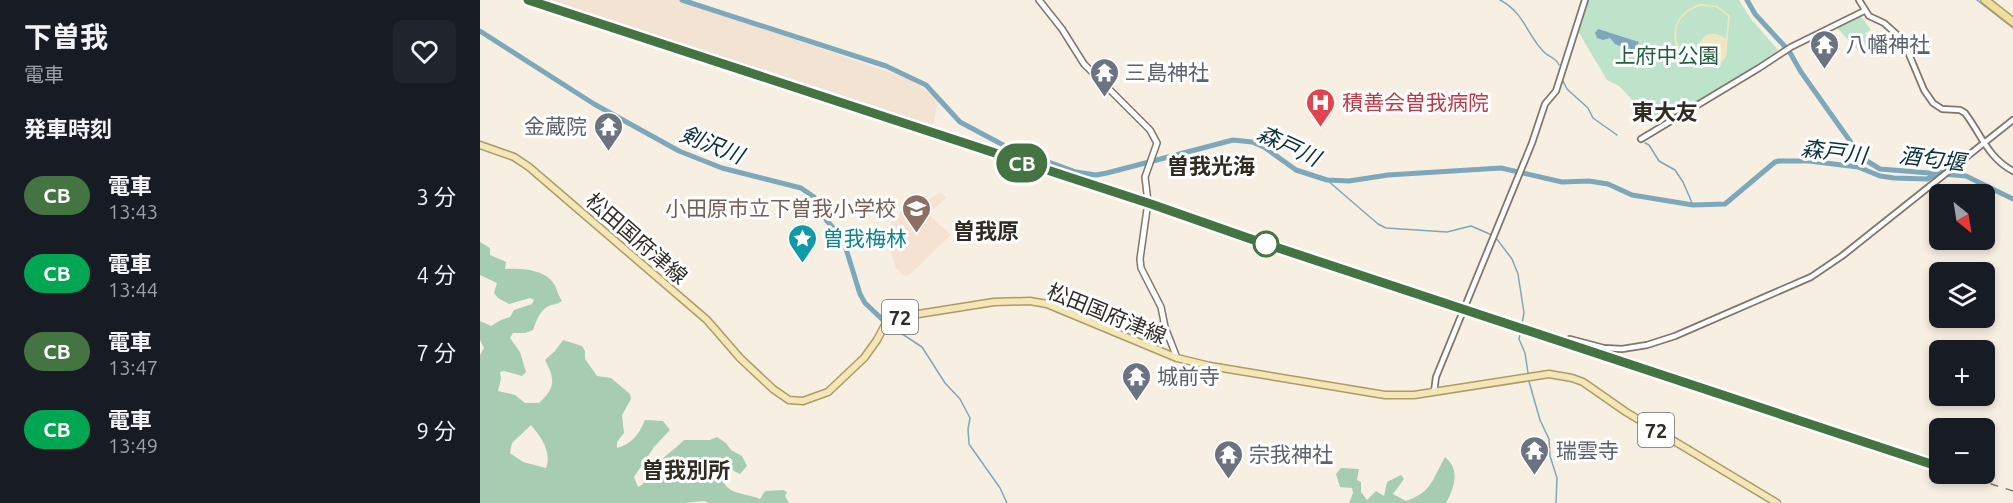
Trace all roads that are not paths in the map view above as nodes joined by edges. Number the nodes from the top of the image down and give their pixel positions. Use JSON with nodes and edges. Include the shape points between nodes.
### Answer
{"nodes":[{"id":1,"x":1039,"y":0,"type":"edge"},
{"id":2,"x":1585,"y":0,"type":"edge"},
{"id":3,"x":1859,"y":0,"type":"edge"},
{"id":4,"x":1985,"y":0,"type":"edge"},
{"id":5,"x":1864,"y":11,"type":"junction"},
{"id":6,"x":2013,"y":22,"type":"edge"},
{"id":7,"x":2013,"y":120,"type":"edge"},
{"id":8,"x":1641,"y":139,"type":"dead end"},
{"id":9,"x":1983,"y":144,"type":"junction"},
{"id":10,"x":480,"y":145,"type":"edge"},
{"id":11,"x":2013,"y":171,"type":"edge"},
{"id":12,"x":1570,"y":339,"type":"dead end"},
{"id":13,"x":1178,"y":358,"type":"junction"},
{"id":14,"x":1434,"y":392,"type":"junction"},
{"id":15,"x":1777,"y":503,"type":"edge"}],
"edges":[{"from":1,"to":13,"type":"main road","via":[[1084,64],[1154,134],[1157,143],[1145,177],[1148,202],[1140,259]]},
{"from":2,"to":14,"type":"street","via":[[1556,91],[1545,104],[1436,377]]},
{"from":3,"to":5,"type":"street"},
{"from":4,"to":6,"type":"highway"},
{"from":5,"to":8,"type":"street","via":[[1791,47]]},
{"from":5,"to":9,"type":"street","via":[[1903,40],[1933,103],[1942,109],[1960,110]]},
{"from":7,"to":9,"type":"street"},
{"from":9,"to":11,"type":"street","via":[[1998,162]]},
{"from":9,"to":12,"type":"street","via":[[1811,278],[1647,345],[1604,348]]},
{"from":10,"to":13,"type":"main road","name":"松田国府津線","number":"72","via":[[529,167],[700,314],[740,358],[789,399],[803,401],[828,392],[864,358],[892,318],[994,302],[1047,304]]},
{"from":13,"to":14,"type":"main road","name":"松田国府津線","number":"72","via":[[1384,396]]},
{"from":14,"to":15,"type":"main road","name":"松田国府津線","number":"72","via":[[1549,374],[1583,382]]}]}
